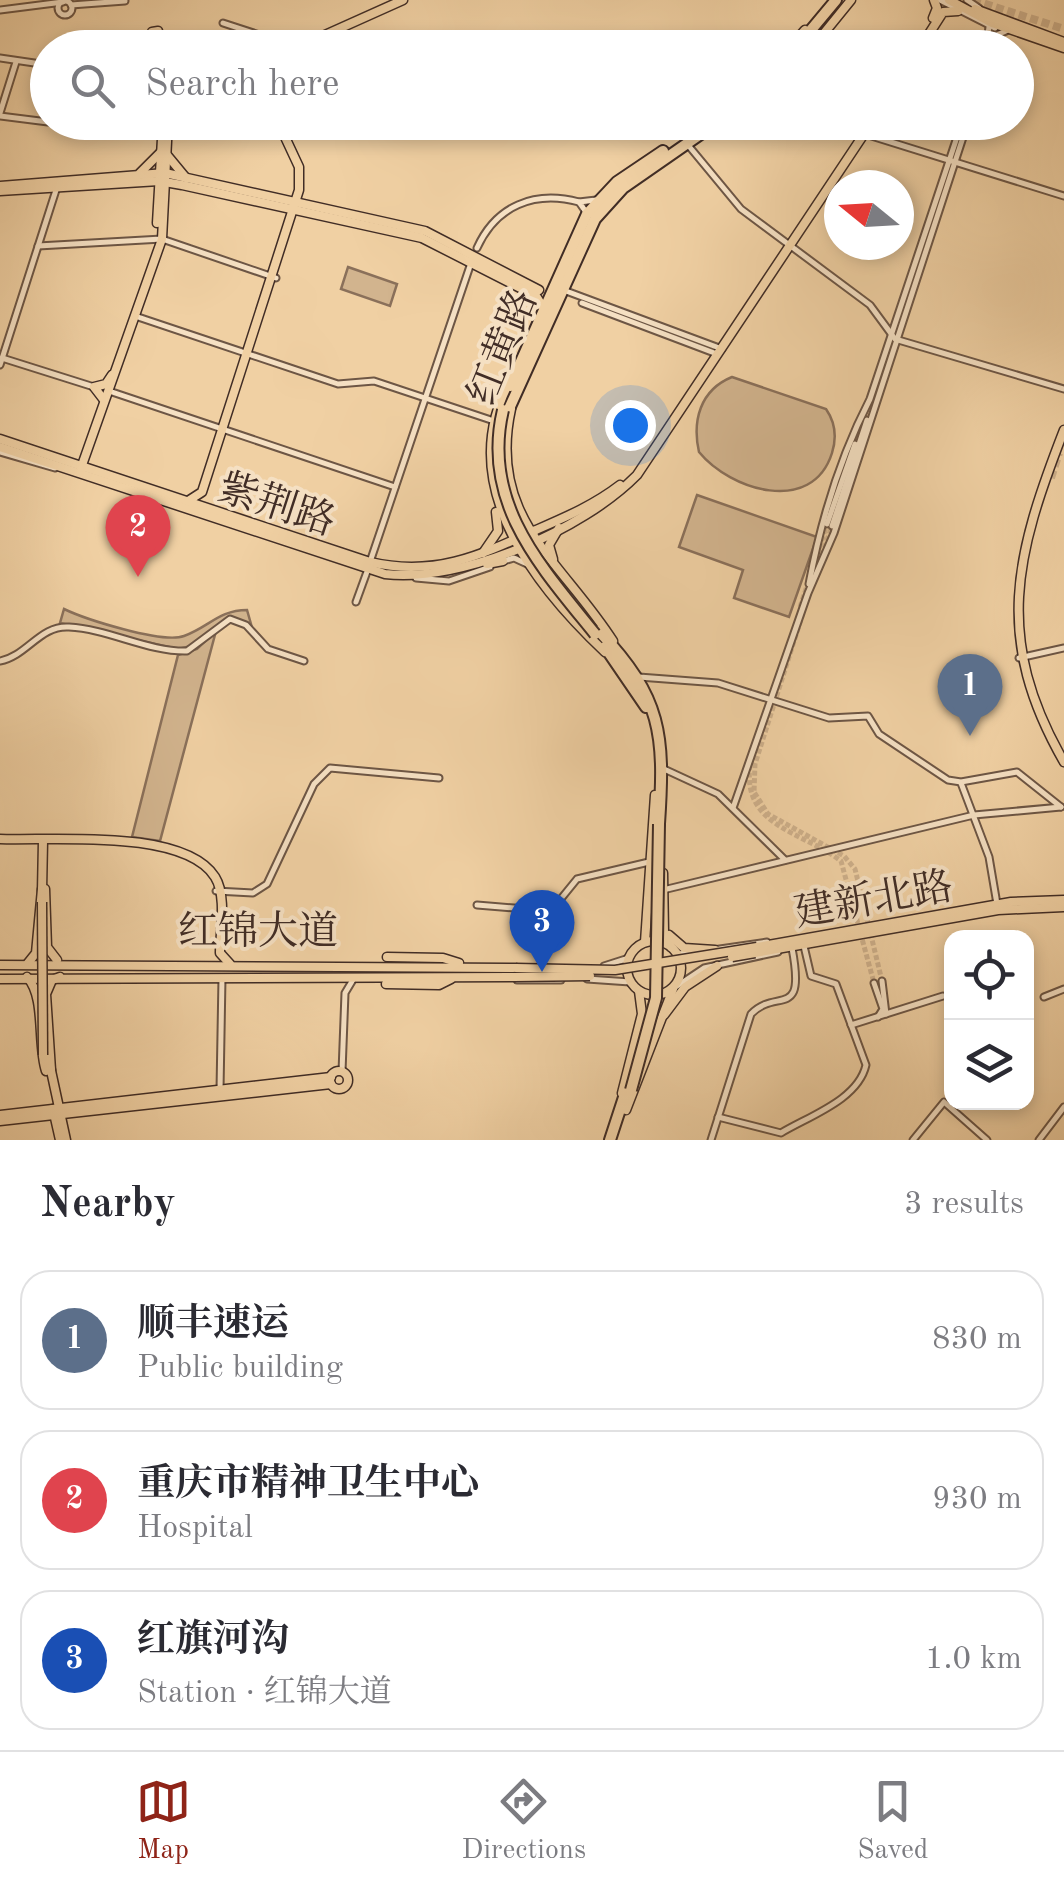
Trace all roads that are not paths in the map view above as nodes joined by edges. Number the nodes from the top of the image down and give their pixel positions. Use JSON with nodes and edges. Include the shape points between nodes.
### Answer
{"nodes":[{"id":1,"x":125,"y":0,"type":"edge"},
{"id":2,"x":394,"y":0,"type":"edge"},
{"id":3,"x":403,"y":0,"type":"edge"},
{"id":4,"x":841,"y":0,"type":"edge"},
{"id":5,"x":937,"y":0,"type":"edge"},
{"id":6,"x":949,"y":0,"type":"edge"},
{"id":7,"x":958,"y":0,"type":"edge"},
{"id":8,"x":967,"y":0,"type":"edge"},
{"id":9,"x":62,"y":2,"type":"edge"},
{"id":10,"x":71,"y":5,"type":"junction"},
{"id":11,"x":48,"y":6,"type":"junction"},
{"id":12,"x":0,"y":10,"type":"edge"},
{"id":13,"x":958,"y":10,"type":"junction"},
{"id":14,"x":59,"y":11,"type":"junction"},
{"id":15,"x":991,"y":21,"type":"junction"},
{"id":16,"x":222,"y":24,"type":"dead end"},
{"id":17,"x":241,"y":30,"type":"edge"},
{"id":18,"x":330,"y":30,"type":"edge"},
{"id":19,"x":333,"y":30,"type":"edge"},
{"id":20,"x":810,"y":30,"type":"edge"},
{"id":21,"x":818,"y":30,"type":"edge"},
{"id":22,"x":823,"y":30,"type":"edge"},
{"id":23,"x":927,"y":30,"type":"edge"},
{"id":24,"x":930,"y":30,"type":"edge"},
{"id":25,"x":991,"y":30,"type":"edge"},
{"id":26,"x":1004,"y":30,"type":"edge"},
{"id":27,"x":1013,"y":30,"type":"edge"},
{"id":28,"x":1018,"y":30,"type":"edge"},
{"id":29,"x":1034,"y":35,"type":"edge"},
{"id":30,"x":1034,"y":38,"type":"edge"},
{"id":31,"x":1064,"y":45,"type":"edge"},
{"id":32,"x":0,"y":58,"type":"edge"},
{"id":33,"x":16,"y":62,"type":"junction"},
{"id":34,"x":30,"y":63,"type":"edge"},
{"id":35,"x":0,"y":114,"type":"edge"},
{"id":36,"x":30,"y":119,"type":"edge"},
{"id":37,"x":164,"y":140,"type":"edge"},
{"id":38,"x":288,"y":140,"type":"edge"},
{"id":39,"x":681,"y":140,"type":"edge"},
{"id":40,"x":691,"y":140,"type":"edge"},
{"id":41,"x":858,"y":140,"type":"edge"},
{"id":42,"x":886,"y":140,"type":"edge"},
{"id":43,"x":959,"y":140,"type":"edge"},
{"id":44,"x":686,"y":143,"type":"junction"},
{"id":45,"x":164,"y":153,"type":"junction"},
{"id":46,"x":952,"y":160,"type":"junction"},
{"id":47,"x":162,"y":177,"type":"junction"},
{"id":48,"x":137,"y":178,"type":"junction"},
{"id":49,"x":184,"y":182,"type":"junction"},
{"id":50,"x":60,"y":184,"type":"junction"},
{"id":51,"x":0,"y":188,"type":"edge"},
{"id":52,"x":1064,"y":196,"type":"edge"},
{"id":53,"x":53,"y":198,"type":"joint"},
{"id":54,"x":599,"y":198,"type":"junction"},
{"id":55,"x":161,"y":199,"type":"junction"},
{"id":56,"x":580,"y":202,"type":"junction"},
{"id":57,"x":293,"y":209,"type":"junction"},
{"id":58,"x":587,"y":214,"type":"junction"},
{"id":59,"x":159,"y":239,"type":"junction"},
{"id":60,"x":790,"y":244,"type":"junction"},
{"id":61,"x":38,"y":246,"type":"junction"},
{"id":62,"x":472,"y":250,"type":"junction"},
{"id":63,"x":475,"y":261,"type":"junction"},
{"id":64,"x":274,"y":277,"type":"junction"},
{"id":65,"x":558,"y":284,"type":"junction"},
{"id":66,"x":540,"y":298,"type":"junction"},
{"id":67,"x":556,"y":300,"type":"junction"},
{"id":68,"x":134,"y":316,"type":"junction"},
{"id":69,"x":894,"y":336,"type":"junction"},
{"id":70,"x":718,"y":351,"type":"junction"},
{"id":71,"x":249,"y":354,"type":"junction"},
{"id":72,"x":1,"y":362,"type":"edge"},
{"id":73,"x":518,"y":374,"type":"junction"},
{"id":74,"x":94,"y":387,"type":"junction"},
{"id":75,"x":1064,"y":389,"type":"edge"},
{"id":76,"x":109,"y":390,"type":"junction"},
{"id":77,"x":425,"y":399,"type":"junction"},
{"id":78,"x":872,"y":399,"type":"junction"},
{"id":79,"x":104,"y":400,"type":"junction"},
{"id":80,"x":494,"y":425,"type":"junction"},
{"id":81,"x":225,"y":429,"type":"junction"},
{"id":82,"x":1064,"y":430,"type":"edge"},
{"id":83,"x":0,"y":446,"type":"edge"},
{"id":84,"x":78,"y":469,"type":"junction"},
{"id":85,"x":1051,"y":478,"type":"tunnel mouth"},
{"id":86,"x":396,"y":487,"type":"junction"},
{"id":87,"x":188,"y":501,"type":"junction"},
{"id":88,"x":210,"y":508,"type":"junction"},
{"id":89,"x":829,"y":525,"type":"tunnel mouth"},
{"id":90,"x":560,"y":526,"type":"junction"},
{"id":91,"x":531,"y":536,"type":"junction"},
{"id":92,"x":515,"y":545,"type":"junction"},
{"id":93,"x":503,"y":561,"type":"junction"},
{"id":94,"x":472,"y":564,"type":"junction"},
{"id":95,"x":369,"y":565,"type":"junction"},
{"id":96,"x":531,"y":567,"type":"junction"},
{"id":97,"x":1020,"y":576,"type":"junction"},
{"id":98,"x":416,"y":578,"type":"junction"},
{"id":99,"x":572,"y":588,"type":"junction"},
{"id":100,"x":808,"y":592,"type":"junction"},
{"id":101,"x":356,"y":602,"type":"dead end"},
{"id":102,"x":1064,"y":648,"type":"edge"},
{"id":103,"x":1020,"y":658,"type":"junction"},
{"id":104,"x":0,"y":661,"type":"edge"},
{"id":105,"x":304,"y":661,"type":"dead end"},
{"id":106,"x":622,"y":662,"type":"junction"},
{"id":107,"x":639,"y":678,"type":"junction"},
{"id":108,"x":772,"y":700,"type":"junction"},
{"id":109,"x":1064,"y":762,"type":"edge"},
{"id":110,"x":661,"y":768,"type":"junction"},
{"id":111,"x":439,"y":778,"type":"dead end"},
{"id":112,"x":961,"y":782,"type":"junction"},
{"id":113,"x":658,"y":795,"type":"junction"},
{"id":114,"x":1062,"y":807,"type":"edge"},
{"id":115,"x":733,"y":808,"type":"junction"},
{"id":116,"x":974,"y":815,"type":"junction"},
{"id":117,"x":0,"y":842,"type":"edge"},
{"id":118,"x":45,"y":843,"type":"junction"},
{"id":119,"x":58,"y":846,"type":"junction"},
{"id":120,"x":46,"y":860,"type":"junction"},
{"id":121,"x":785,"y":860,"type":"junction"},
{"id":122,"x":650,"y":862,"type":"junction"},
{"id":123,"x":44,"y":889,"type":"junction"},
{"id":124,"x":663,"y":890,"type":"junction"},
{"id":125,"x":218,"y":891,"type":"junction"},
{"id":126,"x":997,"y":904,"type":"junction"},
{"id":127,"x":1064,"y":904,"type":"edge"},
{"id":128,"x":477,"y":905,"type":"dead end"},
{"id":129,"x":663,"y":905,"type":"junction"},
{"id":130,"x":645,"y":942,"type":"junction"},
{"id":131,"x":788,"y":945,"type":"junction"},
{"id":132,"x":804,"y":946,"type":"junction"},
{"id":133,"x":674,"y":950,"type":"junction"},
{"id":134,"x":715,"y":950,"type":"junction"},
{"id":135,"x":217,"y":953,"type":"junction"},
{"id":136,"x":387,"y":957,"type":"dead end"},
{"id":137,"x":629,"y":958,"type":"junction"},
{"id":138,"x":61,"y":962,"type":"junction"},
{"id":139,"x":28,"y":963,"type":"junction"},
{"id":140,"x":204,"y":964,"type":"junction"},
{"id":141,"x":230,"y":964,"type":"junction"},
{"id":142,"x":0,"y":965,"type":"edge"},
{"id":143,"x":468,"y":966,"type":"junction"},
{"id":144,"x":717,"y":966,"type":"junction"},
{"id":145,"x":492,"y":968,"type":"junction"},
{"id":146,"x":515,"y":973,"type":"junction"},
{"id":147,"x":27,"y":977,"type":"junction"},
{"id":148,"x":61,"y":977,"type":"junction"},
{"id":149,"x":222,"y":978,"type":"junction"},
{"id":150,"x":336,"y":978,"type":"junction"},
{"id":151,"x":354,"y":978,"type":"junction"},
{"id":152,"x":454,"y":978,"type":"junction"},
{"id":153,"x":484,"y":978,"type":"junction"},
{"id":154,"x":0,"y":979,"type":"edge"},
{"id":155,"x":882,"y":980,"type":"tunnel mouth"},
{"id":156,"x":630,"y":982,"type":"junction"},
{"id":157,"x":874,"y":983,"type":"tunnel mouth"},
{"id":158,"x":386,"y":984,"type":"dead end"},
{"id":159,"x":674,"y":988,"type":"junction"},
{"id":160,"x":1064,"y":989,"type":"edge"},
{"id":161,"x":639,"y":991,"type":"junction"},
{"id":162,"x":345,"y":994,"type":"junction"},
{"id":163,"x":943,"y":996,"type":"dead end"},
{"id":164,"x":1044,"y":997,"type":"dead end"},
{"id":165,"x":888,"y":1002,"type":"junction"},
{"id":166,"x":908,"y":1007,"type":"junction"},
{"id":167,"x":886,"y":1014,"type":"junction"},
{"id":168,"x":878,"y":1017,"type":"junction"},
{"id":169,"x":851,"y":1026,"type":"junction"},
{"id":170,"x":655,"y":1032,"type":"junction"},
{"id":171,"x":48,"y":1071,"type":"junction"},
{"id":172,"x":342,"y":1072,"type":"junction"},
{"id":173,"x":331,"y":1080,"type":"junction"},
{"id":174,"x":220,"y":1092,"type":"junction"},
{"id":175,"x":1064,"y":1107,"type":"edge"},
{"id":176,"x":624,"y":1108,"type":"junction"},
{"id":177,"x":56,"y":1110,"type":"junction"},
{"id":178,"x":74,"y":1111,"type":"junction"},
{"id":179,"x":718,"y":1117,"type":"junction"},
{"id":180,"x":0,"y":1118,"type":"edge"},
{"id":181,"x":63,"y":1126,"type":"junction"},
{"id":182,"x":785,"y":1131,"type":"junction"},
{"id":183,"x":773,"y":1134,"type":"junction"},
{"id":184,"x":63,"y":1140,"type":"edge"},
{"id":185,"x":614,"y":1140,"type":"edge"},
{"id":186,"x":710,"y":1140,"type":"edge"},
{"id":187,"x":780,"y":1140,"type":"edge"},
{"id":188,"x":913,"y":1140,"type":"edge"},
{"id":189,"x":986,"y":1140,"type":"edge"},
{"id":190,"x":1039,"y":1140,"type":"edge"}],
"edges":[{"from":1,"to":10,"type":"street"},
{"from":2,"to":18,"type":"main road"},
{"from":3,"to":19,"type":"main road"},
{"from":4,"to":20,"type":"highway"},
{"from":4,"to":21,"type":"highway"},
{"from":4,"to":22,"type":"main road"},
{"from":5,"to":13,"type":"street"},
{"from":5,"to":23,"type":"main road"},
{"from":6,"to":27,"type":"main road"},
{"from":7,"to":15,"type":"main road"},
{"from":8,"to":15,"type":"street"},
{"from":9,"to":10,"type":"street"},
{"from":9,"to":11,"type":"street"},
{"from":9,"to":14,"type":"street"},
{"from":10,"to":14,"type":"street","via":[[69,14]]},
{"from":11,"to":12,"type":"street"},
{"from":11,"to":14,"type":"street"},
{"from":13,"to":15,"type":"street"},
{"from":13,"to":24,"type":"main road","via":[[943,12]]},
{"from":15,"to":25,"type":"street"},
{"from":15,"to":26,"type":"street"},
{"from":15,"to":28,"type":"main road"},
{"from":16,"to":17,"type":"street"},
{"from":29,"to":31,"type":"main road"},
{"from":30,"to":31,"type":"main road"},
{"from":32,"to":33,"type":"street"},
{"from":33,"to":34,"type":"street"},
{"from":33,"to":35,"type":"street"},
{"from":35,"to":36,"type":"street"},
{"from":37,"to":45,"type":"main road"},
{"from":38,"to":57,"type":"main road","via":[[300,168]]},
{"from":39,"to":54,"type":"highway","name":"红黄路"},
{"from":40,"to":44,"type":"highway","name":"红黄路"},
{"from":41,"to":60,"type":"main road"},
{"from":42,"to":46,"type":"street"},
{"from":43,"to":46,"type":"street"},
{"from":44,"to":60,"type":"street","via":[[741,209]]},
{"from":44,"to":65,"type":"highway","name":"红黄路","via":[[606,204]]},
{"from":45,"to":47,"type":"main road"},
{"from":45,"to":48,"type":"main road"},
{"from":45,"to":49,"type":"main road"},
{"from":46,"to":52,"type":"street"},
{"from":46,"to":69,"type":"street"},
{"from":47,"to":48,"type":"main road"},
{"from":47,"to":49,"type":"main road"},
{"from":47,"to":55,"type":"main road"},
{"from":48,"to":50,"type":"main road"},
{"from":48,"to":55,"type":"main road"},
{"from":49,"to":55,"type":"main road"},
{"from":49,"to":57,"type":"main road"},
{"from":50,"to":51,"type":"main road"},
{"from":50,"to":53,"type":"main road"},
{"from":53,"to":61,"type":"street"},
{"from":54,"to":56,"type":"street"},
{"from":54,"to":58,"type":"highway","name":"红黄路"},
{"from":55,"to":59,"type":"main road"},
{"from":56,"to":58,"type":"street"},
{"from":56,"to":62,"type":"street","via":[[550,196],[513,206],[491,221]]},
{"from":57,"to":62,"type":"main road","via":[[424,231]]},
{"from":57,"to":63,"type":"main road","via":[[422,238]]},
{"from":57,"to":64,"type":"main road"},
{"from":58,"to":65,"type":"highway","name":"红黄路"},
{"from":59,"to":61,"type":"street"},
{"from":59,"to":64,"type":"street"},
{"from":59,"to":68,"type":"main road"},
{"from":60,"to":69,"type":"street","via":[[870,305]]},
{"from":60,"to":70,"type":"main road"},
{"from":61,"to":72,"type":"street"},
{"from":62,"to":63,"type":"main road"},
{"from":63,"to":66,"type":"main road"},
{"from":63,"to":77,"type":"street"},
{"from":64,"to":71,"type":"main road"},
{"from":65,"to":66,"type":"highway","name":"红黄路"},
{"from":65,"to":67,"type":"highway","name":"红黄路"},
{"from":65,"to":70,"type":"street","via":[[573,296]]},
{"from":66,"to":73,"type":"highway","name":"红黄路"},
{"from":67,"to":70,"type":"street","via":[[568,298]]},
{"from":67,"to":73,"type":"highway","name":"红黄路"},
{"from":68,"to":71,"type":"street"},
{"from":68,"to":74,"type":"main road","via":[[110,380]]},
{"from":68,"to":76,"type":"main road"},
{"from":69,"to":75,"type":"street"},
{"from":69,"to":78,"type":"street"},
{"from":70,"to":90,"type":"main road","via":[[637,474],[603,504]]},
{"from":70,"to":91,"type":"main road","via":[[634,472],[584,509]]},
{"from":71,"to":77,"type":"street","via":[[338,384],[374,381]]},
{"from":71,"to":81,"type":"main road"},
{"from":72,"to":74,"type":"street"},
{"from":73,"to":80,"type":"main road"},
{"from":73,"to":91,"type":"main road","via":[[506,461],[512,495]]},
{"from":73,"to":106,"type":"highway","name":"红黄路","bridge":true,"via":[[505,410],[502,462],[515,514],[536,552]]},
{"from":74,"to":79,"type":"main road"},
{"from":76,"to":79,"type":"main road"},
{"from":76,"to":81,"type":"street"},
{"from":77,"to":80,"type":"street"},
{"from":77,"to":86,"type":"street"},
{"from":78,"to":89,"type":"street"},
{"from":78,"to":100,"type":"street","via":[[834,533]]},
{"from":78,"to":100,"type":"street","via":[[853,432],[820,527]]},
{"from":79,"to":84,"type":"main road"},
{"from":80,"to":92,"type":"main road","via":[[492,480]]},
{"from":80,"to":94,"type":"main road","via":[[488,464],[499,526]]},
{"from":81,"to":86,"type":"street"},
{"from":81,"to":87,"type":"main road","via":[[202,492]]},
{"from":81,"to":88,"type":"main road","via":[[206,494]]},
{"from":82,"to":97,"type":"main road","via":[[1025,539]]},
{"from":83,"to":84,"type":"main road","name":"紫荆路"},
{"from":84,"to":87,"type":"main road","name":"紫荆路"},
{"from":84,"to":95,"type":"main road","name":"紫荆路"},
{"from":85,"to":97,"type":"main road"},
{"from":86,"to":95,"type":"street"},
{"from":87,"to":88,"type":"main road","name":"紫荆路"},
{"from":88,"to":95,"type":"main road","name":"紫荆路"},
{"from":90,"to":91,"type":"main road"},
{"from":90,"to":99,"type":"main road","via":[[548,551]]},
{"from":91,"to":92,"type":"main road","name":"紫荆路"},
{"from":91,"to":99,"type":"main road"},
{"from":92,"to":94,"type":"main road","name":"紫荆路"},
{"from":92,"to":96,"type":"main road"},
{"from":93,"to":94,"type":"main road"},
{"from":93,"to":96,"type":"street","via":[[519,558]]},
{"from":93,"to":98,"type":"street","via":[[458,580]]},
{"from":94,"to":95,"type":"main road","name":"紫荆路","via":[[416,570]]},
{"from":94,"to":98,"type":"main road","name":"紫荆路"},
{"from":95,"to":98,"type":"main road","name":"紫荆路"},
{"from":95,"to":101,"type":"street"},
{"from":96,"to":106,"type":"main road"},
{"from":97,"to":103,"type":"main road"},
{"from":99,"to":106,"type":"main road"},
{"from":100,"to":108,"type":"street"},
{"from":102,"to":103,"type":"street"},
{"from":103,"to":109,"type":"main road","via":[[1034,704]]},
{"from":104,"to":105,"type":"street","via":[[69,626],[187,651],[230,620],[246,625],[268,649]]},
{"from":106,"to":107,"type":"highway","name":"红黄路"},
{"from":106,"to":113,"type":"highway","name":"红黄路","via":[[646,707]]},
{"from":107,"to":108,"type":"street","via":[[706,681]]},
{"from":107,"to":110,"type":"highway","name":"红黄路","via":[[657,724]]},
{"from":108,"to":112,"type":"street","via":[[823,717],[868,716],[879,734]]},
{"from":108,"to":115,"type":"street"},
{"from":110,"to":113,"type":"highway","name":"红黄路"},
{"from":110,"to":115,"type":"street","via":[[688,776]]},
{"from":111,"to":125,"type":"street","via":[[330,768],[314,784],[267,884],[252,893]]},
{"from":112,"to":114,"type":"street","via":[[1017,772]]},
{"from":112,"to":116,"type":"street"},
{"from":113,"to":122,"type":"main road"},
{"from":113,"to":124,"type":"main road"},
{"from":113,"to":176,"type":"highway","bridge":true,"via":[[651,998]]},
{"from":114,"to":116,"type":"street"},
{"from":115,"to":121,"type":"street"},
{"from":116,"to":121,"type":"street"},
{"from":116,"to":126,"type":"street"},
{"from":117,"to":118,"type":"main road"},
{"from":118,"to":119,"type":"main road"},
{"from":118,"to":120,"type":"main road"},
{"from":118,"to":123,"type":"main road"},
{"from":118,"to":125,"type":"main road","via":[[160,844],[204,866]]},
{"from":119,"to":120,"type":"main road"},
{"from":119,"to":125,"type":"main road","via":[[158,849],[202,870]]},
{"from":120,"to":123,"type":"main road"},
{"from":121,"to":124,"type":"street"},
{"from":122,"to":128,"type":"street","via":[[577,878],[551,911]]},
{"from":122,"to":130,"type":"main road"},
{"from":123,"to":138,"type":"main road","via":[[47,946]]},
{"from":123,"to":139,"type":"main road","via":[[36,953]]},
{"from":123,"to":171,"type":"main road","bridge":true},
{"from":124,"to":129,"type":"main road"},
{"from":125,"to":135,"type":"main road"},
{"from":126,"to":127,"type":"main road","name":"建新北路"},
{"from":126,"to":131,"type":"main road","name":"建新北路"},
{"from":127,"to":132,"type":"main road","name":"建新北路"},
{"from":129,"to":133,"type":"main road","via":[[664,932]]},
{"from":129,"to":134,"type":"main road","via":[[677,944]]},
{"from":130,"to":133,"type":"main road"},
{"from":130,"to":137,"type":"main road"},
{"from":131,"to":132,"type":"main road","name":"建新北路"},
{"from":131,"to":134,"type":"street"},
{"from":131,"to":144,"type":"street"},
{"from":131,"to":146,"type":"main road","name":"建新北路","bridge":true,"via":[[615,970]]},
{"from":131,"to":179,"type":"street","via":[[797,971],[792,996],[755,1009]]},
{"from":132,"to":169,"type":"street","via":[[809,973],[836,984]]},
{"from":133,"to":134,"type":"street"},
{"from":133,"to":159,"type":"main road","via":[[682,972]]},
{"from":135,"to":140,"type":"main road"},
{"from":135,"to":141,"type":"main road"},
{"from":136,"to":143,"type":"main road","via":[[444,958]]},
{"from":137,"to":145,"type":"street","via":[[613,966]]},
{"from":137,"to":156,"type":"main road"},
{"from":138,"to":139,"type":"main road","name":"红锦大道"},
{"from":138,"to":140,"type":"main road","name":"红锦大道"},
{"from":139,"to":142,"type":"main road","name":"红锦大道"},
{"from":140,"to":141,"type":"main road","name":"红锦大道"},
{"from":141,"to":143,"type":"main road","name":"红锦大道"},
{"from":143,"to":145,"type":"main road","name":"红锦大道"},
{"from":144,"to":159,"type":"street"},
{"from":144,"to":170,"type":"main road","via":[[686,986]]},
{"from":145,"to":146,"type":"main road","name":"红锦大道"},
{"from":146,"to":153,"type":"main road","name":"红锦大道"},
{"from":147,"to":148,"type":"main road","name":"红锦大道"},
{"from":147,"to":154,"type":"main road","name":"红锦大道"},
{"from":147,"to":171,"type":"main road","via":[[36,994]]},
{"from":148,"to":149,"type":"main road","name":"红锦大道"},
{"from":148,"to":171,"type":"main road","via":[[46,994]]},
{"from":149,"to":150,"type":"main road","name":"红锦大道"},
{"from":149,"to":174,"type":"street"},
{"from":150,"to":151,"type":"main road","name":"红锦大道"},
{"from":150,"to":162,"type":"street"},
{"from":151,"to":152,"type":"main road","name":"红锦大道"},
{"from":151,"to":162,"type":"street"},
{"from":152,"to":153,"type":"main road","name":"红锦大道"},
{"from":152,"to":158,"type":"main road","via":[[439,985]]},
{"from":153,"to":156,"type":"street"},
{"from":155,"to":165,"type":"street"},
{"from":156,"to":161,"type":"main road"},
{"from":157,"to":168,"type":"street","via":[[882,1006]]},
{"from":159,"to":161,"type":"main road","via":[[653,996]]},
{"from":159,"to":170,"type":"main road"},
{"from":160,"to":164,"type":"street"},
{"from":161,"to":176,"type":"main road","via":[[642,1014]]},
{"from":162,"to":172,"type":"street"},
{"from":163,"to":166,"type":"street"},
{"from":165,"to":166,"type":"street"},
{"from":165,"to":167,"type":"street"},
{"from":166,"to":167,"type":"street"},
{"from":167,"to":168,"type":"street"},
{"from":168,"to":169,"type":"street"},
{"from":169,"to":182,"type":"street","via":[[866,1065],[863,1077]]},
{"from":170,"to":176,"type":"main road"},
{"from":171,"to":177,"type":"main road"},
{"from":172,"to":173,"type":"main road"},
{"from":172,"to":173,"type":"main road","via":[[345,1086],[337,1089]]},
{"from":173,"to":174,"type":"main road"},
{"from":174,"to":177,"type":"main road"},
{"from":174,"to":178,"type":"main road"},
{"from":175,"to":190,"type":"street"},
{"from":176,"to":185,"type":"highway"},
{"from":177,"to":178,"type":"main road"},
{"from":177,"to":180,"type":"main road"},
{"from":177,"to":181,"type":"main road"},
{"from":177,"to":184,"type":"main road"},
{"from":178,"to":181,"type":"main road"},
{"from":179,"to":183,"type":"street"},
{"from":179,"to":186,"type":"street"},
{"from":181,"to":184,"type":"main road"},
{"from":182,"to":183,"type":"street"},
{"from":182,"to":187,"type":"street"},
{"from":183,"to":187,"type":"street"},
{"from":188,"to":189,"type":"street","via":[[944,1102]]}]}
